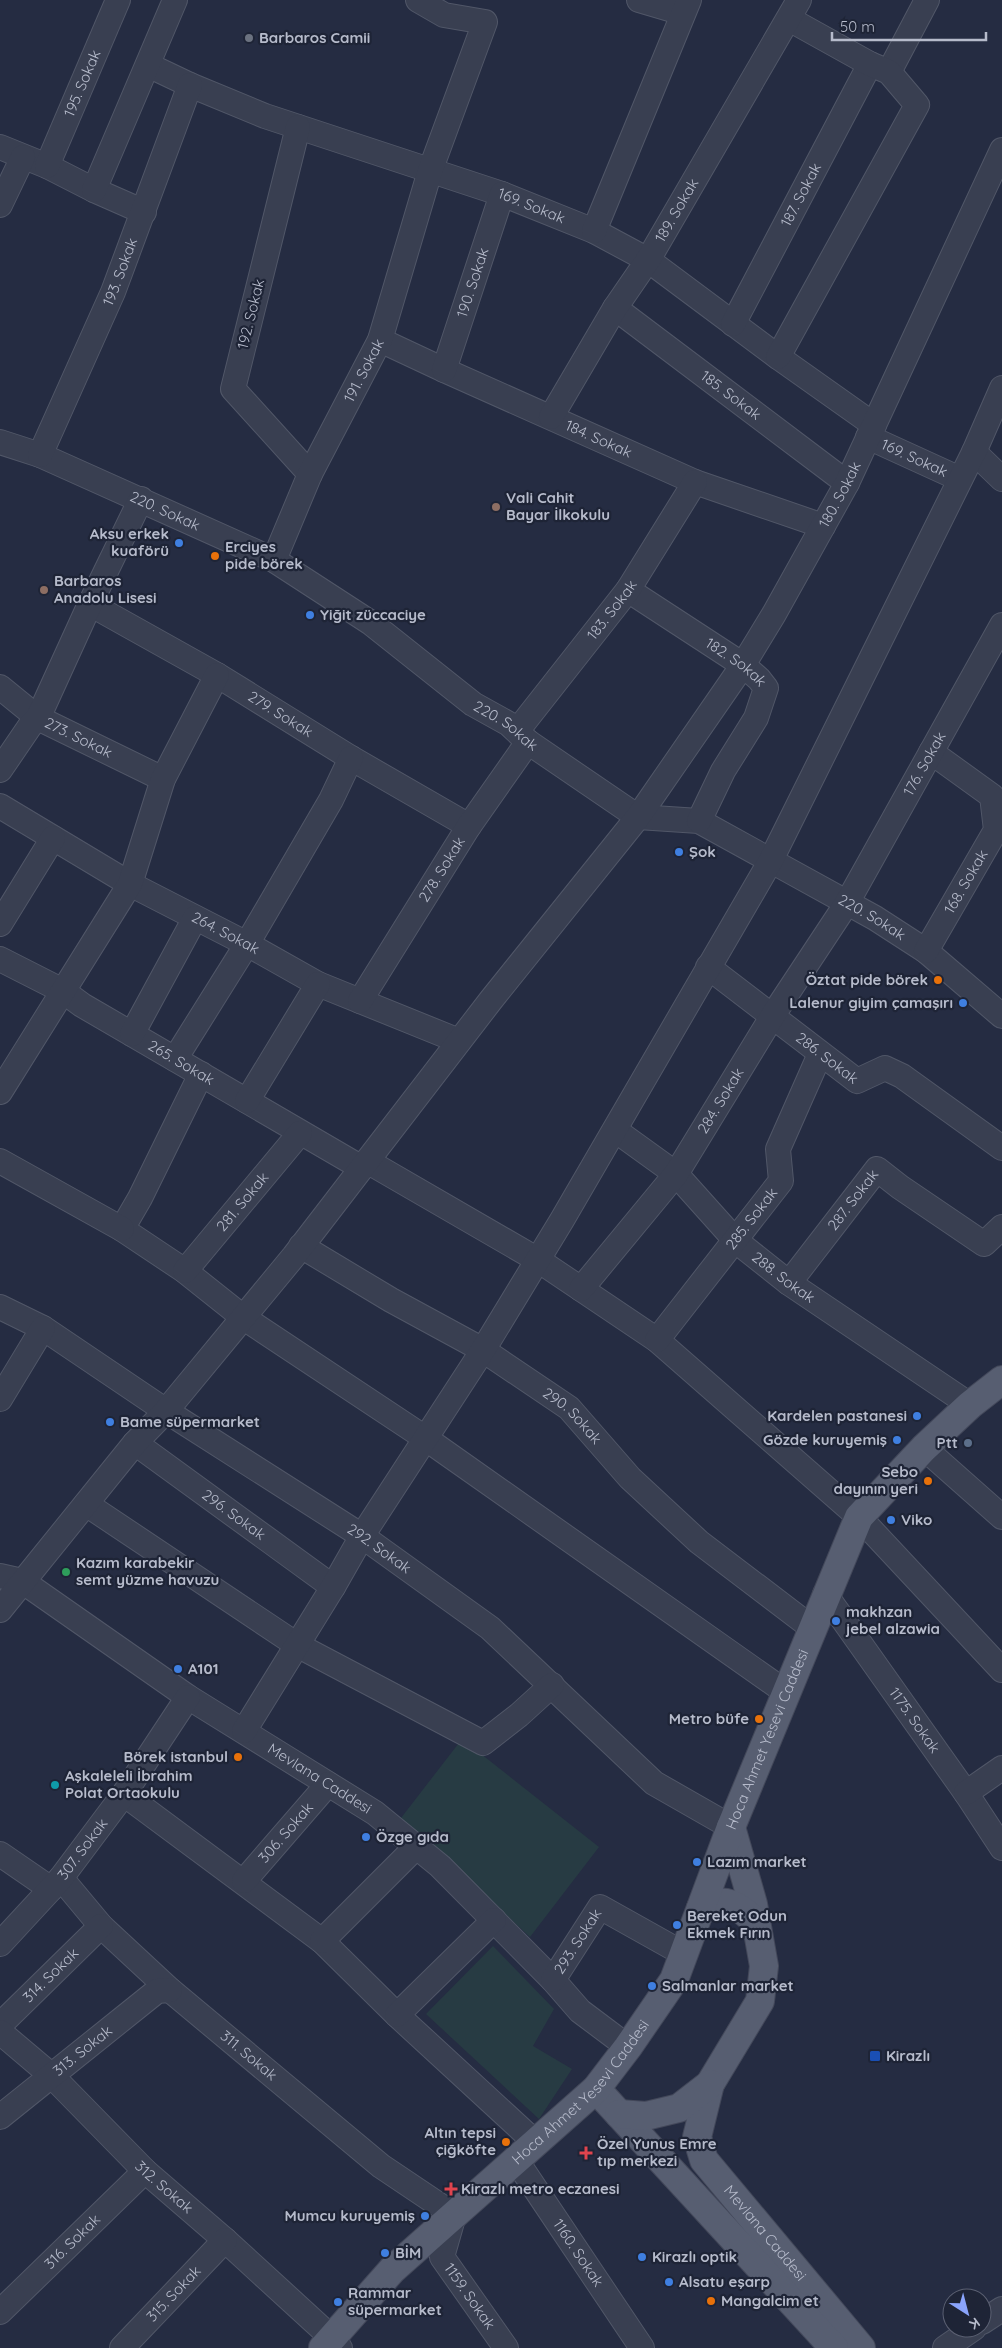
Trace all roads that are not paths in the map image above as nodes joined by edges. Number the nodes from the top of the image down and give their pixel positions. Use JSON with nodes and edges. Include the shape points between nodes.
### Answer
{"nodes":[{"id":1,"x":118,"y":0,"type":"edge"},
{"id":2,"x":175,"y":0,"type":"edge"},
{"id":3,"x":418,"y":0,"type":"edge"},
{"id":4,"x":639,"y":0,"type":"edge"},
{"id":5,"x":927,"y":0,"type":"edge"},
{"id":6,"x":686,"y":7,"type":"edge"},
{"id":7,"x":794,"y":9,"type":"edge"},
{"id":8,"x":148,"y":65,"type":"junction"},
{"id":9,"x":880,"y":68,"type":"junction"},
{"id":10,"x":190,"y":85,"type":"junction"},
{"id":11,"x":298,"y":127,"type":"junction"},
{"id":12,"x":0,"y":147,"type":"edge"},
{"id":13,"x":1002,"y":150,"type":"edge"},
{"id":14,"x":23,"y":157,"type":"junction"},
{"id":15,"x":47,"y":166,"type":"junction"},
{"id":16,"x":430,"y":171,"type":"junction"},
{"id":17,"x":94,"y":190,"type":"junction"},
{"id":18,"x":502,"y":194,"type":"junction"},
{"id":19,"x":0,"y":205,"type":"edge"},
{"id":20,"x":144,"y":212,"type":"junction"},
{"id":21,"x":594,"y":231,"type":"junction"},
{"id":22,"x":648,"y":260,"type":"junction"},
{"id":23,"x":615,"y":308,"type":"junction"},
{"id":24,"x":733,"y":324,"type":"junction"},
{"id":25,"x":380,"y":340,"type":"junction"},
{"id":26,"x":778,"y":357,"type":"junction"},
{"id":27,"x":444,"y":370,"type":"junction"},
{"id":28,"x":1002,"y":388,"type":"edge"},
{"id":29,"x":551,"y":417,"type":"junction"},
{"id":30,"x":871,"y":431,"type":"junction"},
{"id":31,"x":0,"y":442,"type":"edge"},
{"id":32,"x":974,"y":452,"type":"junction"},
{"id":33,"x":40,"y":455,"type":"junction"},
{"id":34,"x":310,"y":474,"type":"junction"},
{"id":35,"x":1002,"y":479,"type":"edge"},
{"id":36,"x":960,"y":480,"type":"junction"},
{"id":37,"x":695,"y":482,"type":"junction"},
{"id":38,"x":847,"y":483,"type":"junction"},
{"id":39,"x":141,"y":499,"type":"junction"},
{"id":40,"x":823,"y":526,"type":"junction"},
{"id":41,"x":274,"y":560,"type":"junction"},
{"id":42,"x":628,"y":590,"type":"junction"},
{"id":43,"x":90,"y":604,"type":"junction"},
{"id":44,"x":1002,"y":624,"type":"edge"},
{"id":45,"x":743,"y":665,"type":"junction"},
{"id":46,"x":217,"y":675,"type":"junction"},
{"id":47,"x":0,"y":687,"type":"edge"},
{"id":48,"x":38,"y":718,"type":"junction"},
{"id":49,"x":522,"y":737,"type":"junction"},
{"id":50,"x":931,"y":752,"type":"junction"},
{"id":51,"x":351,"y":758,"type":"junction"},
{"id":52,"x":0,"y":770,"type":"edge"},
{"id":53,"x":164,"y":779,"type":"junction"},
{"id":54,"x":0,"y":806,"type":"edge"},
{"id":55,"x":638,"y":817,"type":"junction"},
{"id":56,"x":699,"y":821,"type":"junction"},
{"id":57,"x":469,"y":826,"type":"junction"},
{"id":58,"x":53,"y":838,"type":"junction"},
{"id":59,"x":770,"y":862,"type":"junction"},
{"id":60,"x":130,"y":884,"type":"junction"},
{"id":61,"x":847,"y":903,"type":"junction"},
{"id":62,"x":195,"y":918,"type":"junction"},
{"id":63,"x":0,"y":924,"type":"edge"},
{"id":64,"x":247,"y":944,"type":"junction"},
{"id":65,"x":926,"y":951,"type":"junction"},
{"id":66,"x":0,"y":958,"type":"edge"},
{"id":67,"x":708,"y":967,"type":"junction"},
{"id":68,"x":318,"y":984,"type":"junction"},
{"id":69,"x":63,"y":991,"type":"junction"},
{"id":70,"x":360,"y":1001,"type":"junction"},
{"id":71,"x":1000,"y":1010,"type":"edge"},
{"id":72,"x":773,"y":1017,"type":"junction"},
{"id":73,"x":132,"y":1034,"type":"junction"},
{"id":74,"x":459,"y":1041,"type":"junction"},
{"id":75,"x":820,"y":1054,"type":"junction"},
{"id":76,"x":175,"y":1059,"type":"junction"},
{"id":77,"x":201,"y":1074,"type":"junction"},
{"id":78,"x":0,"y":1092,"type":"edge"},
{"id":79,"x":247,"y":1101,"type":"junction"},
{"id":80,"x":615,"y":1130,"type":"junction"},
{"id":81,"x":300,"y":1134,"type":"junction"},
{"id":82,"x":1002,"y":1148,"type":"edge"},
{"id":83,"x":0,"y":1161,"type":"edge"},
{"id":84,"x":364,"y":1164,"type":"junction"},
{"id":85,"x":676,"y":1174,"type":"junction"},
{"id":86,"x":1002,"y":1227,"type":"edge"},
{"id":87,"x":122,"y":1229,"type":"junction"},
{"id":88,"x":736,"y":1241,"type":"junction"},
{"id":89,"x":301,"y":1246,"type":"junction"},
{"id":90,"x":538,"y":1260,"type":"junction"},
{"id":91,"x":185,"y":1272,"type":"junction"},
{"id":92,"x":789,"y":1284,"type":"junction"},
{"id":93,"x":581,"y":1289,"type":"junction"},
{"id":94,"x":0,"y":1307,"type":"edge"},
{"id":95,"x":244,"y":1318,"type":"junction"},
{"id":96,"x":44,"y":1328,"type":"junction"},
{"id":97,"x":657,"y":1340,"type":"junction"},
{"id":98,"x":484,"y":1350,"type":"junction"},
{"id":99,"x":1002,"y":1380,"type":"edge"},
{"id":100,"x":0,"y":1399,"type":"edge"},
{"id":101,"x":970,"y":1405,"type":"junction"},
{"id":102,"x":166,"y":1411,"type":"junction"},
{"id":103,"x":425,"y":1438,"type":"junction"},
{"id":104,"x":135,"y":1444,"type":"junction"},
{"id":105,"x":924,"y":1448,"type":"junction"},
{"id":106,"x":86,"y":1504,"type":"junction"},
{"id":107,"x":859,"y":1517,"type":"junction"},
{"id":108,"x":1002,"y":1517,"type":"edge"},
{"id":109,"x":362,"y":1536,"type":"junction"},
{"id":110,"x":11,"y":1579,"type":"edge"},
{"id":111,"x":333,"y":1588,"type":"junction"},
{"id":112,"x":825,"y":1594,"type":"junction"},
{"id":113,"x":0,"y":1610,"type":"edge"},
{"id":114,"x":812,"y":1628,"type":"junction"},
{"id":115,"x":297,"y":1645,"type":"junction"},
{"id":116,"x":1002,"y":1670,"type":"edge"},
{"id":117,"x":552,"y":1684,"type":"junction"},
{"id":118,"x":787,"y":1693,"type":"junction"},
{"id":119,"x":188,"y":1697,"type":"junction"},
{"id":120,"x":244,"y":1731,"type":"junction"},
{"id":121,"x":1002,"y":1768,"type":"edge"},
{"id":122,"x":328,"y":1784,"type":"junction"},
{"id":123,"x":966,"y":1793,"type":"junction"},
{"id":124,"x":124,"y":1794,"type":"junction"},
{"id":125,"x":731,"y":1826,"type":"junction"},
{"id":126,"x":416,"y":1846,"type":"junction"},
{"id":127,"x":1002,"y":1848,"type":"edge"},
{"id":128,"x":0,"y":1854,"type":"edge"},
{"id":129,"x":244,"y":1882,"type":"junction"},
{"id":130,"x":56,"y":1883,"type":"junction"},
{"id":131,"x":701,"y":1908,"type":"junction"},
{"id":132,"x":494,"y":1920,"type":"junction"},
{"id":133,"x":756,"y":1922,"type":"junction"},
{"id":134,"x":101,"y":1926,"type":"junction"},
{"id":135,"x":322,"y":1941,"type":"junction"},
{"id":136,"x":0,"y":1944,"type":"edge"},
{"id":137,"x":684,"y":1954,"type":"junction"},
{"id":138,"x":553,"y":1980,"type":"junction"},
{"id":139,"x":170,"y":1990,"type":"junction"},
{"id":140,"x":397,"y":2015,"type":"junction"},
{"id":141,"x":0,"y":2025,"type":"edge"},
{"id":142,"x":0,"y":2032,"type":"edge"},
{"id":143,"x":628,"y":2047,"type":"junction"},
{"id":144,"x":52,"y":2076,"type":"junction"},
{"id":145,"x":710,"y":2084,"type":"junction"},
{"id":146,"x":596,"y":2089,"type":"junction"},
{"id":147,"x":619,"y":2114,"type":"junction"},
{"id":148,"x":0,"y":2118,"type":"edge"},
{"id":149,"x":526,"y":2152,"type":"junction"},
{"id":150,"x":145,"y":2172,"type":"junction"},
{"id":151,"x":454,"y":2215,"type":"junction"},
{"id":152,"x":225,"y":2240,"type":"junction"},
{"id":153,"x":0,"y":2312,"type":"edge"},
{"id":154,"x":960,"y":2338,"type":"edge"},
{"id":155,"x":332,"y":2345,"type":"edge"},
{"id":156,"x":122,"y":2348,"type":"edge"},
{"id":157,"x":506,"y":2348,"type":"edge"},
{"id":158,"x":642,"y":2348,"type":"edge"},
{"id":159,"x":834,"y":2348,"type":"edge"},
{"id":160,"x":861,"y":2348,"type":"edge"},
{"id":161,"x":945,"y":2348,"type":"edge"}],
"edges":[{"from":1,"to":15,"type":"street","name":"195. Sokak"},
{"from":2,"to":8,"type":"street"},
{"from":3,"to":16,"type":"street","name":"191. Sokak","via":[[444,15],[485,22]]},
{"from":4,"to":6,"type":"street"},
{"from":5,"to":9,"type":"street","name":"187. Sokak"},
{"from":6,"to":21,"type":"street"},
{"from":7,"to":9,"type":"street"},
{"from":7,"to":22,"type":"street","name":"189. Sokak"},
{"from":8,"to":10,"type":"street","name":"169. Sokak"},
{"from":8,"to":17,"type":"street"},
{"from":9,"to":24,"type":"street","name":"187. Sokak"},
{"from":9,"to":26,"type":"street","via":[[917,105]]},
{"from":10,"to":11,"type":"street","name":"169. Sokak"},
{"from":10,"to":20,"type":"street","name":"193. Sokak"},
{"from":11,"to":16,"type":"street","name":"169. Sokak"},
{"from":11,"to":34,"type":"street","name":"192. Sokak","via":[[233,389]]},
{"from":12,"to":14,"type":"street"},
{"from":13,"to":30,"type":"street","name":"180. Sokak"},
{"from":14,"to":15,"type":"street"},
{"from":14,"to":19,"type":"street"},
{"from":15,"to":17,"type":"street"},
{"from":16,"to":18,"type":"street","name":"169. Sokak"},
{"from":16,"to":25,"type":"street","name":"191. Sokak"},
{"from":17,"to":20,"type":"street"},
{"from":18,"to":21,"type":"street","name":"169. Sokak"},
{"from":18,"to":27,"type":"street","name":"190. Sokak"},
{"from":20,"to":33,"type":"street","name":"193. Sokak","via":[[113,292]]},
{"from":21,"to":22,"type":"street","name":"169. Sokak"},
{"from":22,"to":23,"type":"street","name":"189. Sokak"},
{"from":22,"to":24,"type":"street","name":"169. Sokak"},
{"from":23,"to":29,"type":"street","name":"189. Sokak"},
{"from":23,"to":38,"type":"street","name":"185. Sokak"},
{"from":24,"to":26,"type":"street","name":"169. Sokak"},
{"from":25,"to":27,"type":"street","name":"184. Sokak"},
{"from":25,"to":34,"type":"street","name":"191. Sokak"},
{"from":26,"to":30,"type":"street","name":"169. Sokak"},
{"from":27,"to":29,"type":"street","name":"184. Sokak"},
{"from":28,"to":32,"type":"street"},
{"from":29,"to":37,"type":"street","name":"184. Sokak"},
{"from":30,"to":36,"type":"street","name":"169. Sokak"},
{"from":30,"to":38,"type":"street","name":"180. Sokak"},
{"from":31,"to":33,"type":"street","name":"220. Sokak"},
{"from":32,"to":35,"type":"street"},
{"from":32,"to":36,"type":"street"},
{"from":33,"to":39,"type":"street","name":"220. Sokak"},
{"from":34,"to":41,"type":"street","name":"191. Sokak"},
{"from":36,"to":59,"type":"street"},
{"from":37,"to":40,"type":"street","name":"184. Sokak"},
{"from":37,"to":42,"type":"street","name":"183. Sokak"},
{"from":38,"to":40,"type":"street","name":"180. Sokak"},
{"from":39,"to":41,"type":"street","name":"220. Sokak"},
{"from":39,"to":43,"type":"street"},
{"from":40,"to":45,"type":"street","name":"180. Sokak"},
{"from":41,"to":49,"type":"street","name":"220. Sokak","via":[[371,623],[473,704],[509,724]]},
{"from":42,"to":45,"type":"street","name":"182. Sokak"},
{"from":42,"to":49,"type":"street","name":"183. Sokak"},
{"from":43,"to":46,"type":"street","name":"279. Sokak"},
{"from":43,"to":48,"type":"street"},
{"from":44,"to":50,"type":"street","name":"176. Sokak"},
{"from":45,"to":55,"type":"street","name":"180. Sokak"},
{"from":45,"to":56,"type":"street","name":"182. Sokak","via":[[766,688],[756,718],[723,771]]},
{"from":46,"to":51,"type":"street","name":"279. Sokak"},
{"from":46,"to":53,"type":"street"},
{"from":47,"to":48,"type":"street","name":"273. Sokak"},
{"from":48,"to":52,"type":"street"},
{"from":48,"to":53,"type":"street","name":"273. Sokak"},
{"from":49,"to":55,"type":"street","name":"220. Sokak"},
{"from":49,"to":57,"type":"street","name":"278. Sokak"},
{"from":50,"to":61,"type":"street","name":"176. Sokak"},
{"from":50,"to":65,"type":"street","name":"168. Sokak","via":[[992,796],[996,830]]},
{"from":51,"to":57,"type":"street","name":"279. Sokak"},
{"from":51,"to":64,"type":"street","via":[[331,800]]},
{"from":53,"to":60,"type":"street"},
{"from":54,"to":58,"type":"street","name":"264. Sokak"},
{"from":55,"to":56,"type":"street","name":"220. Sokak"},
{"from":55,"to":74,"type":"street","name":"180. Sokak"},
{"from":56,"to":59,"type":"street","name":"220. Sokak"},
{"from":57,"to":70,"type":"street","name":"278. Sokak"},
{"from":58,"to":60,"type":"street","name":"264. Sokak"},
{"from":58,"to":63,"type":"street"},
{"from":59,"to":61,"type":"street","name":"220. Sokak"},
{"from":59,"to":67,"type":"street"},
{"from":60,"to":62,"type":"street","name":"264. Sokak"},
{"from":60,"to":69,"type":"street"},
{"from":61,"to":65,"type":"street","name":"220. Sokak"},
{"from":61,"to":72,"type":"street","name":"284. Sokak"},
{"from":62,"to":64,"type":"street","name":"264. Sokak"},
{"from":62,"to":73,"type":"street"},
{"from":64,"to":68,"type":"street","name":"264. Sokak"},
{"from":64,"to":76,"type":"street"},
{"from":65,"to":71,"type":"street","name":"220. Sokak"},
{"from":66,"to":69,"type":"street","name":"265. Sokak"},
{"from":67,"to":72,"type":"street","name":"286. Sokak"},
{"from":67,"to":80,"type":"street"},
{"from":68,"to":70,"type":"street","name":"264. Sokak"},
{"from":68,"to":79,"type":"street"},
{"from":69,"to":73,"type":"street","name":"265. Sokak"},
{"from":69,"to":78,"type":"street"},
{"from":70,"to":74,"type":"street","name":"264. Sokak"},
{"from":72,"to":75,"type":"street","name":"286. Sokak"},
{"from":72,"to":85,"type":"street","name":"284. Sokak"},
{"from":73,"to":76,"type":"street","name":"265. Sokak"},
{"from":74,"to":84,"type":"street","name":"180. Sokak"},
{"from":75,"to":82,"type":"street","name":"286. Sokak","via":[[857,1081],[885,1068],[902,1076]]},
{"from":75,"to":88,"type":"street","name":"285. Sokak","via":[[778,1150],[780,1181]]},
{"from":76,"to":77,"type":"street","name":"265. Sokak"},
{"from":77,"to":79,"type":"street","name":"265. Sokak"},
{"from":77,"to":87,"type":"street"},
{"from":79,"to":81,"type":"street","name":"265. Sokak"},
{"from":80,"to":85,"type":"street","name":"288. Sokak"},
{"from":80,"to":90,"type":"street"},
{"from":81,"to":84,"type":"street","name":"265. Sokak"},
{"from":81,"to":91,"type":"street","name":"281. Sokak"},
{"from":83,"to":87,"type":"street"},
{"from":84,"to":89,"type":"street","name":"180. Sokak"},
{"from":84,"to":90,"type":"street","name":"265. Sokak"},
{"from":85,"to":88,"type":"street","name":"288. Sokak"},
{"from":85,"to":93,"type":"street","name":"284. Sokak"},
{"from":86,"to":92,"type":"street","name":"287. Sokak","via":[[984,1244],[877,1169]]},
{"from":87,"to":91,"type":"street"},
{"from":88,"to":92,"type":"street","name":"288. Sokak"},
{"from":88,"to":97,"type":"street","name":"285. Sokak"},
{"from":89,"to":95,"type":"street","name":"180. Sokak"},
{"from":89,"to":98,"type":"street","name":"290. Sokak"},
{"from":90,"to":93,"type":"street","name":"265. Sokak"},
{"from":90,"to":98,"type":"street"},
{"from":91,"to":95,"type":"street"},
{"from":92,"to":101,"type":"street","name":"288. Sokak"},
{"from":93,"to":97,"type":"street","name":"265. Sokak"},
{"from":94,"to":96,"type":"street","name":"292. Sokak"},
{"from":95,"to":102,"type":"street","name":"180. Sokak"},
{"from":95,"to":103,"type":"street"},
{"from":96,"to":100,"type":"street"},
{"from":96,"to":102,"type":"street","name":"292. Sokak"},
{"from":97,"to":107,"type":"street","name":"265. Sokak"},
{"from":98,"to":103,"type":"street"},
{"from":98,"to":114,"type":"street","name":"290. Sokak","via":[[569,1408],[630,1478],[699,1542]]},
{"from":99,"to":101,"type":"main road","name":"Hoca Ahmet Yesevi Caddesi"},
{"from":101,"to":105,"type":"main road","name":"Hoca Ahmet Yesevi Caddesi"},
{"from":102,"to":104,"type":"street","name":"180. Sokak"},
{"from":102,"to":109,"type":"street","name":"292. Sokak"},
{"from":103,"to":109,"type":"street"},
{"from":103,"to":118,"type":"street"},
{"from":104,"to":106,"type":"street","name":"180. Sokak"},
{"from":104,"to":111,"type":"street","name":"296. Sokak"},
{"from":105,"to":107,"type":"main road","name":"Hoca Ahmet Yesevi Caddesi"},
{"from":105,"to":108,"type":"street"},
{"from":106,"to":110,"type":"street","name":"180. Sokak"},
{"from":106,"to":115,"type":"street"},
{"from":107,"to":112,"type":"main road","name":"Hoca Ahmet Yesevi Caddesi"},
{"from":107,"to":116,"type":"street","name":"265. Sokak"},
{"from":109,"to":111,"type":"street"},
{"from":109,"to":117,"type":"street","name":"292. Sokak","via":[[490,1628]]},
{"from":110,"to":113,"type":"street","name":"180. Sokak"},
{"from":110,"to":119,"type":"street","name":"Mevlana Caddesi"},
{"from":111,"to":115,"type":"street"},
{"from":112,"to":114,"type":"main road","name":"Hoca Ahmet Yesevi Caddesi"},
{"from":112,"to":123,"type":"street","name":"1175. Sokak"},
{"from":114,"to":118,"type":"main road","name":"Hoca Ahmet Yesevi Caddesi"},
{"from":115,"to":117,"type":"street","via":[[483,1743]]},
{"from":115,"to":120,"type":"street"},
{"from":117,"to":125,"type":"street","name":"292. Sokak","via":[[654,1783]]},
{"from":118,"to":125,"type":"main road","name":"Hoca Ahmet Yesevi Caddesi"},
{"from":119,"to":120,"type":"street","name":"Mevlana Caddesi"},
{"from":119,"to":124,"type":"street","name":"307. Sokak"},
{"from":120,"to":122,"type":"street","name":"Mevlana Caddesi"},
{"from":121,"to":123,"type":"street"},
{"from":122,"to":126,"type":"street","name":"Mevlana Caddesi","via":[[375,1813]]},
{"from":122,"to":129,"type":"street","name":"306. Sokak"},
{"from":123,"to":127,"type":"street","name":"1175. Sokak"},
{"from":124,"to":129,"type":"street","name":"1160. Sokak"},
{"from":124,"to":130,"type":"street","name":"307. Sokak"},
{"from":125,"to":131,"type":"main road","name":"Hoca Ahmet Yesevi Caddesi"},
{"from":125,"to":133,"type":"main road","name":"Mevlana Caddesi"},
{"from":126,"to":132,"type":"street","name":"Mevlana Caddesi"},
{"from":126,"to":135,"type":"street"},
{"from":128,"to":130,"type":"street","name":"311. Sokak"},
{"from":129,"to":135,"type":"street","name":"1160. Sokak"},
{"from":130,"to":134,"type":"street","name":"311. Sokak"},
{"from":130,"to":136,"type":"street","name":"307. Sokak"},
{"from":131,"to":133,"type":"main road","via":[[715,1901],[740,1907]]},
{"from":131,"to":137,"type":"main road","name":"Hoca Ahmet Yesevi Caddesi"},
{"from":132,"to":138,"type":"street","name":"Mevlana Caddesi"},
{"from":132,"to":140,"type":"street"},
{"from":133,"to":145,"type":"main road","name":"Mevlana Caddesi","via":[[764,1966],[760,2001]]},
{"from":134,"to":139,"type":"street","name":"311. Sokak"},
{"from":134,"to":141,"type":"street","name":"314. Sokak"},
{"from":135,"to":140,"type":"street","name":"1160. Sokak"},
{"from":137,"to":138,"type":"street","name":"293. Sokak","via":[[600,1907]]},
{"from":137,"to":143,"type":"main road","name":"Hoca Ahmet Yesevi Caddesi","via":[[674,1980]]},
{"from":138,"to":143,"type":"street","name":"Mevlana Caddesi","via":[[580,2011]]},
{"from":139,"to":144,"type":"street","name":"313. Sokak","via":[[157,1991]]},
{"from":139,"to":151,"type":"street","name":"311. Sokak","via":[[381,2166]]},
{"from":140,"to":149,"type":"street","name":"1160. Sokak"},
{"from":142,"to":144,"type":"street","name":"312. Sokak"},
{"from":143,"to":146,"type":"main road","name":"Hoca Ahmet Yesevi Caddesi"},
{"from":144,"to":148,"type":"street","name":"313. Sokak"},
{"from":144,"to":150,"type":"street","name":"312. Sokak"},
{"from":145,"to":147,"type":"main road","via":[[679,2108],[646,2116]]},
{"from":145,"to":160,"type":"main road","name":"Mevlana Caddesi","via":[[697,2137],[704,2160]]},
{"from":146,"to":147,"type":"main road","name":"Mevlana Caddesi"},
{"from":146,"to":149,"type":"main road","name":"Hoca Ahmet Yesevi Caddesi"},
{"from":147,"to":159,"type":"main road","name":"Mevlana Caddesi"},
{"from":149,"to":151,"type":"main road","name":"Hoca Ahmet Yesevi Caddesi"},
{"from":149,"to":158,"type":"street","name":"1160. Sokak"},
{"from":150,"to":152,"type":"street","name":"312. Sokak"},
{"from":150,"to":153,"type":"street","name":"316. Sokak"},
{"from":151,"to":155,"type":"main road","name":"Hoca Ahmet Yesevi Caddesi","via":[[392,2270]]},
{"from":151,"to":157,"type":"street","name":"1159. Sokak","via":[[442,2257]]},
{"from":152,"to":155,"type":"street","name":"312. Sokak"},
{"from":152,"to":156,"type":"street","name":"315. Sokak"},
{"from":154,"to":161,"type":"street"}]}
